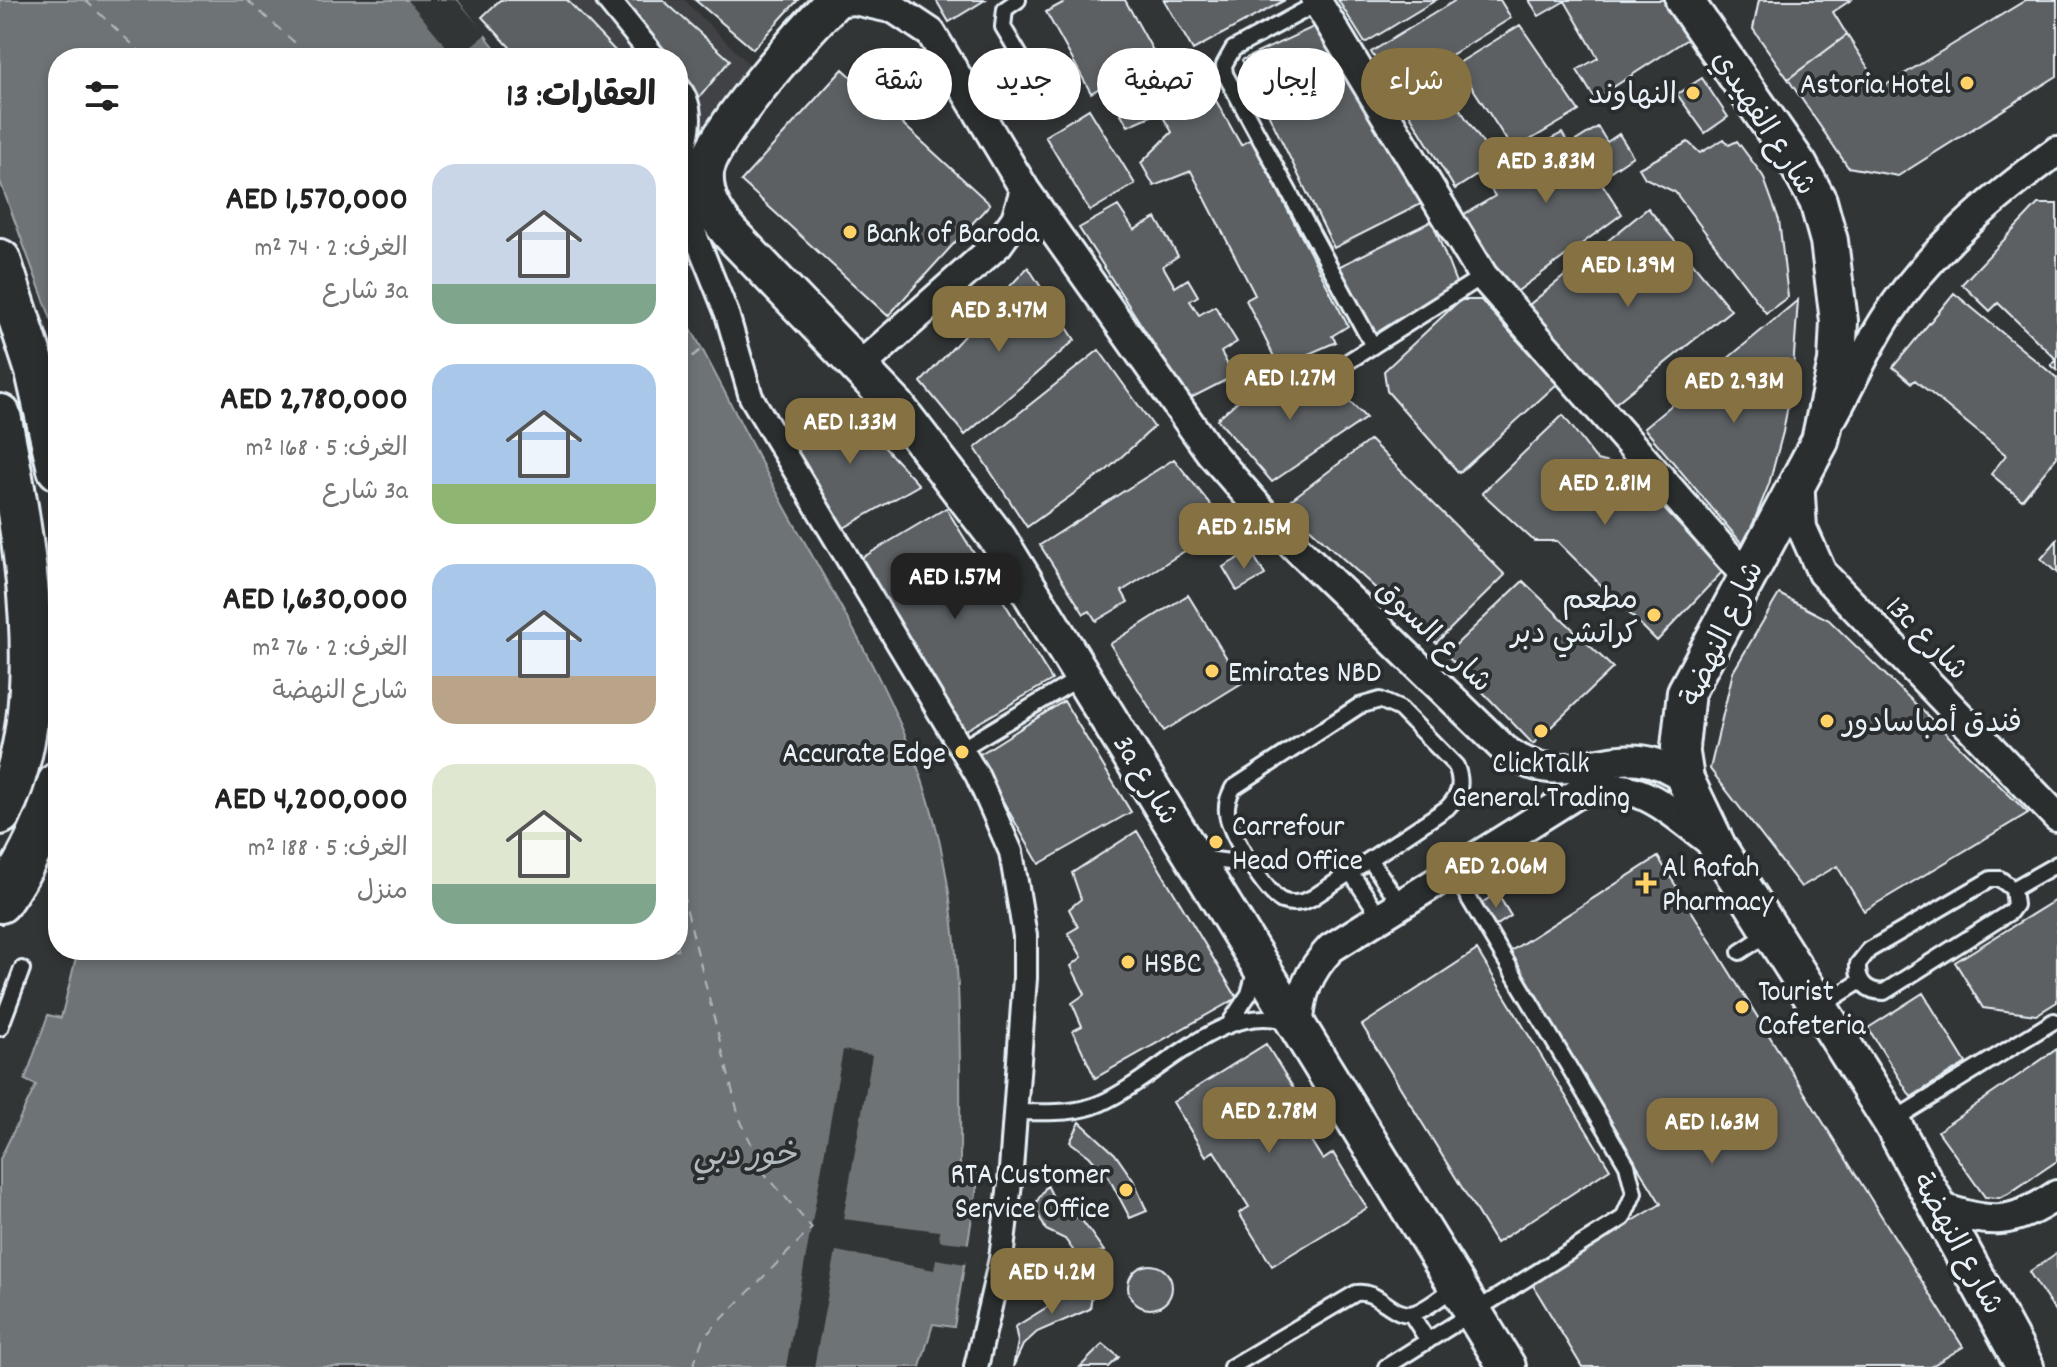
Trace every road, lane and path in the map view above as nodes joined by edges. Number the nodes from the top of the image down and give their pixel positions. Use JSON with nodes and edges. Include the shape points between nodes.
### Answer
{"nodes":[{"id":1,"x":608,"y":0,"type":"edge"},
{"id":2,"x":1018,"y":0,"type":"edge"},
{"id":3,"x":1684,"y":0,"type":"edge"},
{"id":4,"x":834,"y":1,"type":"edge"},
{"id":5,"x":1317,"y":2,"type":"edge"},
{"id":6,"x":647,"y":48,"type":"edge"},
{"id":7,"x":1017,"y":48,"type":"edge"},
{"id":8,"x":968,"y":92,"type":"edge"},
{"id":9,"x":688,"y":109,"type":"edge"},
{"id":10,"x":985,"y":120,"type":"edge"},
{"id":11,"x":688,"y":133,"type":"edge"},
{"id":12,"x":2057,"y":151,"type":"edge"},
{"id":13,"x":1025,"y":190,"type":"junction"},
{"id":14,"x":688,"y":217,"type":"edge"},
{"id":15,"x":0,"y":260,"type":"edge"},
{"id":16,"x":1483,"y":276,"type":"junction"},
{"id":17,"x":1373,"y":346,"type":"junction"},
{"id":18,"x":1341,"y":366,"type":"dead end"},
{"id":19,"x":858,"y":368,"type":"junction"},
{"id":20,"x":0,"y":415,"type":"edge"},
{"id":21,"x":48,"y":424,"type":"edge"},
{"id":22,"x":1820,"y":441,"type":"junction"},
{"id":23,"x":1799,"y":479,"type":"junction"},
{"id":24,"x":1746,"y":576,"type":"junction"},
{"id":25,"x":1084,"y":676,"type":"junction"},
{"id":26,"x":961,"y":749,"type":"junction"},
{"id":27,"x":1685,"y":779,"type":"junction"},
{"id":28,"x":0,"y":814,"type":"edge"},
{"id":29,"x":48,"y":815,"type":"edge"},
{"id":30,"x":2057,"y":817,"type":"edge"},
{"id":31,"x":1718,"y":848,"type":"junction"},
{"id":32,"x":1195,"y":858,"type":"junction"},
{"id":33,"x":1370,"y":860,"type":"junction"},
{"id":34,"x":2057,"y":864,"type":"edge"},
{"id":35,"x":1253,"y":865,"type":"junction"},
{"id":36,"x":1451,"y":870,"type":"junction"},
{"id":37,"x":1351,"y":873,"type":"junction"},
{"id":38,"x":2013,"y":889,"type":"junction"},
{"id":39,"x":0,"y":902,"type":"edge"},
{"id":40,"x":1389,"y":909,"type":"junction"},
{"id":41,"x":1772,"y":931,"type":"junction"},
{"id":42,"x":1740,"y":952,"type":"dead end"},
{"id":43,"x":1257,"y":960,"type":"junction"},
{"id":44,"x":22,"y":969,"type":"dead end"},
{"id":45,"x":1861,"y":981,"type":"junction"},
{"id":46,"x":1821,"y":1006,"type":"junction"},
{"id":47,"x":2054,"y":1021,"type":"dead end"},
{"id":48,"x":1228,"y":1024,"type":"junction"},
{"id":49,"x":1299,"y":1027,"type":"junction"},
{"id":50,"x":0,"y":1028,"type":"edge"},
{"id":51,"x":1015,"y":1112,"type":"junction"},
{"id":52,"x":1891,"y":1121,"type":"junction"},
{"id":53,"x":2057,"y":1195,"type":"edge"},
{"id":54,"x":1940,"y":1207,"type":"junction"},
{"id":55,"x":1465,"y":1300,"type":"junction"},
{"id":56,"x":1411,"y":1314,"type":"junction"},
{"id":57,"x":1428,"y":1341,"type":"junction"},
{"id":58,"x":976,"y":1367,"type":"edge"},
{"id":59,"x":1231,"y":1367,"type":"edge"},
{"id":60,"x":1386,"y":1367,"type":"edge"},
{"id":61,"x":1507,"y":1367,"type":"edge"},
{"id":62,"x":2025,"y":1367,"type":"edge"}],
"edges":[{"from":1,"to":6,"type":"street"},
{"from":2,"to":7,"type":"lane","via":[[1005,9],[1001,21]]},
{"from":3,"to":22,"type":"street","name":"شارع الفهيدي","via":[[1818,201],[1832,254],[1839,321],[1837,362]]},
{"from":4,"to":8,"type":"street","name":"شارع السوق","via":[[875,2],[914,19],[931,33]]},
{"from":4,"to":19,"type":"street","name":"3a شارع","via":[[710,155],[705,171],[709,204],[730,233]]},
{"from":5,"to":16,"type":"street"},
{"from":5,"to":17,"type":"lane","via":[[1233,49],[1225,74]]},
{"from":9,"to":11,"type":"street"},
{"from":10,"to":13,"type":"street","name":"شارع السوق"},
{"from":12,"to":22,"type":"street","name":"شارع النهضة","via":[[1967,222],[1907,289],[1884,320]]},
{"from":13,"to":19,"type":"street","via":[[1016,219],[998,244]]},
{"from":13,"to":27,"type":"street","name":"شارع السوق","via":[[1177,409],[1244,493],[1504,749],[1538,769],[1558,771],[1642,758]]},
{"from":14,"to":26,"type":"street","via":[[727,314],[751,397]]},
{"from":15,"to":21,"type":"main road"},
{"from":16,"to":17,"type":"lane"},
{"from":16,"to":24,"type":"street"},
{"from":17,"to":18,"type":"lane"},
{"from":19,"to":25,"type":"street","name":"3a شارع","via":[[930,448],[998,539]]},
{"from":20,"to":28,"type":"main road","via":[[16,495],[31,672],[24,740]]},
{"from":22,"to":23,"type":"street","name":"شارع النهضة"},
{"from":23,"to":24,"type":"street","name":"شارع النهضة"},
{"from":23,"to":30,"type":"street","name":"13c شارع","via":[[1802,528],[1822,573]]},
{"from":24,"to":27,"type":"street","name":"شارع النهضة","via":[[1686,692],[1680,747]]},
{"from":25,"to":26,"type":"lane"},
{"from":25,"to":32,"type":"street","name":"3a شارع"},
{"from":26,"to":51,"type":"street","via":[[996,812],[1021,894],[1025,978]]},
{"from":27,"to":31,"type":"street","name":"شارع النهضة"},
{"from":29,"to":39,"type":"main road"},
{"from":31,"to":36,"type":"street","via":[[1642,793],[1609,786],[1591,788],[1548,809]]},
{"from":31,"to":41,"type":"street","name":"شارع النهضة"},
{"from":32,"to":35,"type":"lane"},
{"from":32,"to":43,"type":"street","name":"3a شارع"},
{"from":33,"to":35,"type":"lane","via":[[1447,808],[1460,784],[1456,766],[1400,709],[1380,700],[1359,706],[1233,788],[1226,814]]},
{"from":33,"to":37,"type":"lane"},
{"from":33,"to":40,"type":"lane"},
{"from":34,"to":38,"type":"lane"},
{"from":35,"to":37,"type":"lane","via":[[1274,895],[1293,903],[1312,898]]},
{"from":36,"to":40,"type":"street"},
{"from":36,"to":55,"type":"lane","via":[[1627,1165],[1634,1193],[1623,1218]]},
{"from":37,"to":40,"type":"lane"},
{"from":38,"to":45,"type":"lane","via":[[2015,905],[2010,912],[1893,988],[1876,992]]},
{"from":38,"to":45,"type":"lane","via":[[2000,879],[1984,882],[1869,950],[1858,964]]},
{"from":40,"to":49,"type":"street","via":[[1319,960],[1303,991]]},
{"from":41,"to":42,"type":"lane"},
{"from":41,"to":46,"type":"street","name":"شارع النهضة"},
{"from":43,"to":48,"type":"lane","via":[[1249,994]]},
{"from":43,"to":49,"type":"street","name":"3a شارع"},
{"from":44,"to":50,"type":"lane"},
{"from":45,"to":46,"type":"lane"},
{"from":46,"to":52,"type":"street","name":"شارع النهضة"},
{"from":47,"to":52,"type":"lane"},
{"from":48,"to":49,"type":"lane","via":[[1264,1016]]},
{"from":48,"to":51,"type":"lane","via":[[1099,1104],[1072,1111]]},
{"from":49,"to":55,"type":"street","name":"3a شارع"},
{"from":51,"to":58,"type":"street","via":[[1001,1259]]},
{"from":52,"to":54,"type":"street","name":"شارع النهضة"},
{"from":53,"to":54,"type":"street","via":[[2026,1215],[2002,1220],[1976,1220]]},
{"from":54,"to":62,"type":"street","name":"شارع النهضة"},
{"from":55,"to":56,"type":"lane"},
{"from":55,"to":57,"type":"lane"},
{"from":55,"to":61,"type":"street","name":"3a شارع"},
{"from":56,"to":57,"type":"lane"},
{"from":56,"to":59,"type":"lane","via":[[1371,1293],[1356,1293]]},
{"from":57,"to":60,"type":"lane"}]}
